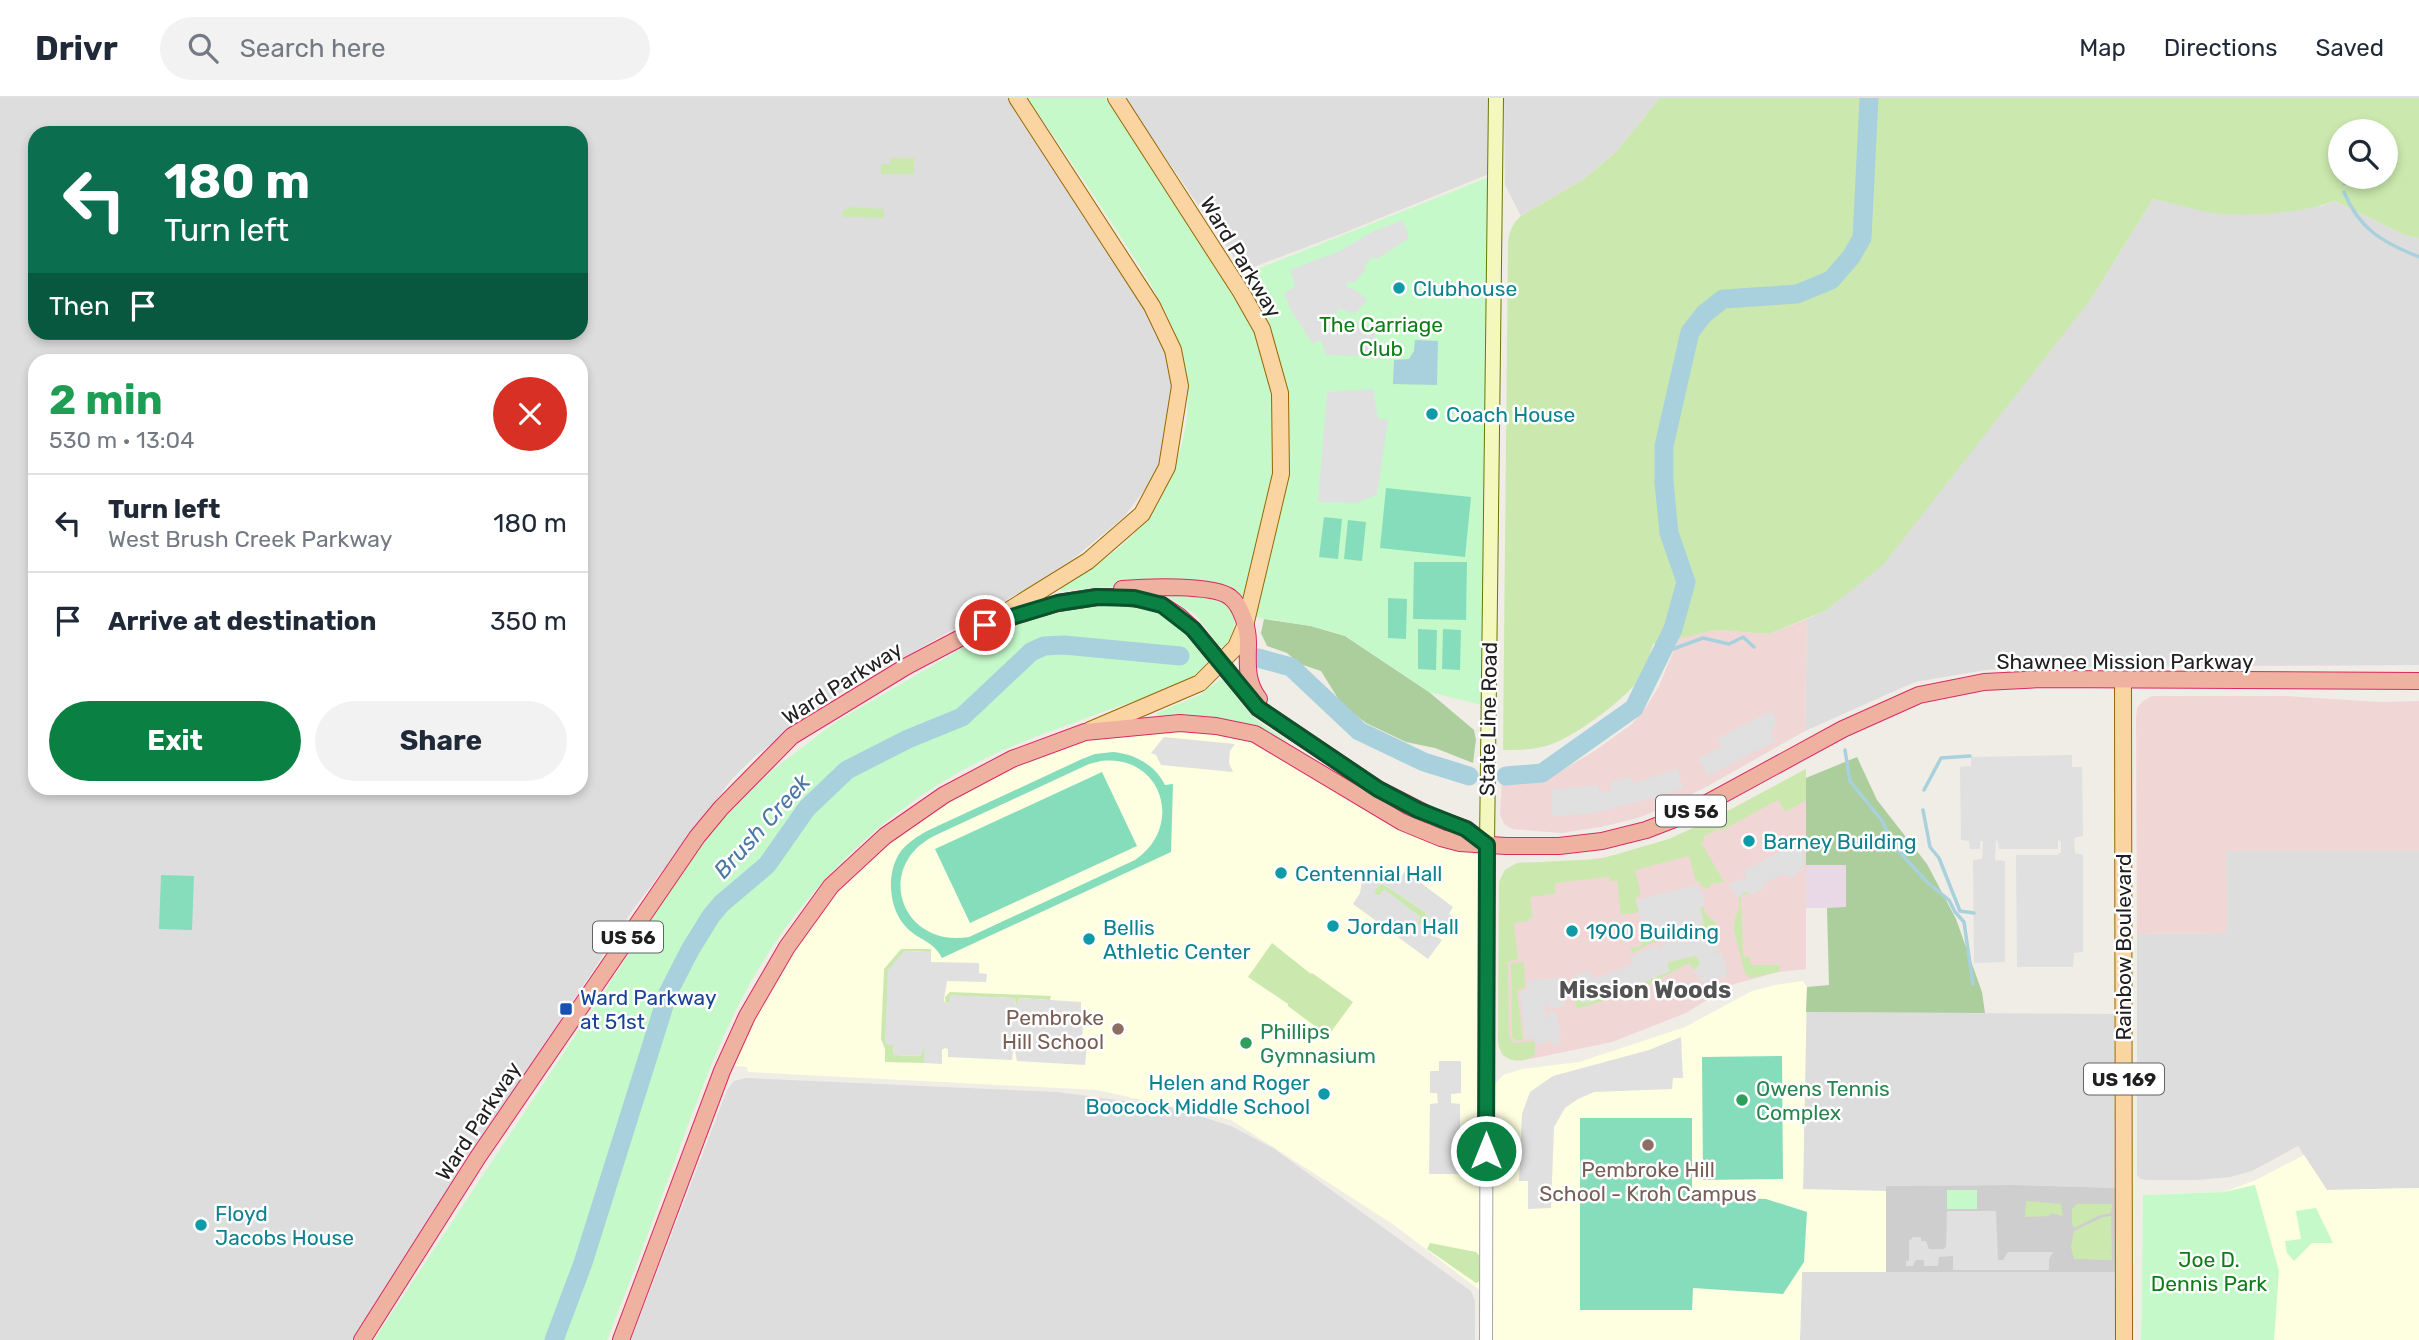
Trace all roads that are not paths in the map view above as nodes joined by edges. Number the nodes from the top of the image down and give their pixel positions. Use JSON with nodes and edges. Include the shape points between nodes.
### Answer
{"nodes":[{"id":1,"x":1017,"y":98,"type":"edge"},
{"id":2,"x":1116,"y":98,"type":"edge"},
{"id":3,"x":1496,"y":98,"type":"edge"},
{"id":4,"x":1097,"y":597,"type":"junction"},
{"id":5,"x":985,"y":625,"type":"junction"},
{"id":6,"x":1245,"y":626,"type":"junction"},
{"id":7,"x":1221,"y":662,"type":"junction"},
{"id":8,"x":2123,"y":681,"type":"junction"},
{"id":9,"x":2419,"y":681,"type":"edge"},
{"id":10,"x":1085,"y":732,"type":"junction"},
{"id":11,"x":1336,"y":761,"type":"junction"},
{"id":12,"x":1487,"y":845,"type":"junction"},
{"id":13,"x":362,"y":1340,"type":"edge"},
{"id":14,"x":621,"y":1340,"type":"edge"},
{"id":15,"x":1486,"y":1340,"type":"edge"},
{"id":16,"x":2124,"y":1340,"type":"edge"}],
"edges":[{"from":1,"to":5,"type":"main road","name":"Ward Parkway","via":[[1152,306],[1173,350],[1180,386],[1167,467],[1142,514],[1088,561]]},
{"from":2,"to":6,"type":"main road","name":"Ward Parkway","via":[[1262,329],[1280,393],[1281,474]]},
{"from":3,"to":12,"type":"main road","name":"State Line Road"},
{"from":4,"to":5,"type":"highway","number":"US 56","via":[[1058,603]]},
{"from":4,"to":6,"type":"highway","via":[[1136,588],[1217,590],[1234,600]]},
{"from":4,"to":7,"type":"highway","number":"US 56","via":[[1134,598],[1162,605],[1193,629]]},
{"from":5,"to":13,"type":"highway","name":"Ward Parkway","number":"US 56","via":[[792,736],[721,808],[562,1031]]},
{"from":6,"to":7,"type":"main road","name":"Ward Parkway","via":[[1237,646]]},
{"from":6,"to":11,"type":"highway","via":[[1249,677],[1256,696],[1320,742]]},
{"from":7,"to":10,"type":"main road","name":"Ward Parkway","via":[[1200,683]]},
{"from":7,"to":11,"type":"highway","number":"US 56","via":[[1258,708]]},
{"from":8,"to":9,"type":"highway","name":"Shawnee Mission Parkway","number":"US 56"},
{"from":8,"to":12,"type":"highway","name":"Shawnee Mission Parkway","number":"US 56","via":[[1997,681],[1919,695],[1843,729],[1685,815],[1646,830],[1559,846]]},
{"from":8,"to":16,"type":"main road","name":"Rainbow Boulevard","number":"US 169"},
{"from":10,"to":12,"type":"highway","number":"US 56","via":[[1180,723],[1255,734],[1402,822],[1460,844]]},
{"from":10,"to":14,"type":"highway","name":"Ward Parkway","number":"US 56","via":[[1012,759],[944,795],[885,836],[831,886],[787,947],[722,1070]]},
{"from":11,"to":12,"type":"highway","number":"US 56","via":[[1403,803],[1466,829]]},
{"from":12,"to":15,"type":"street","name":"State Line Road"}]}
